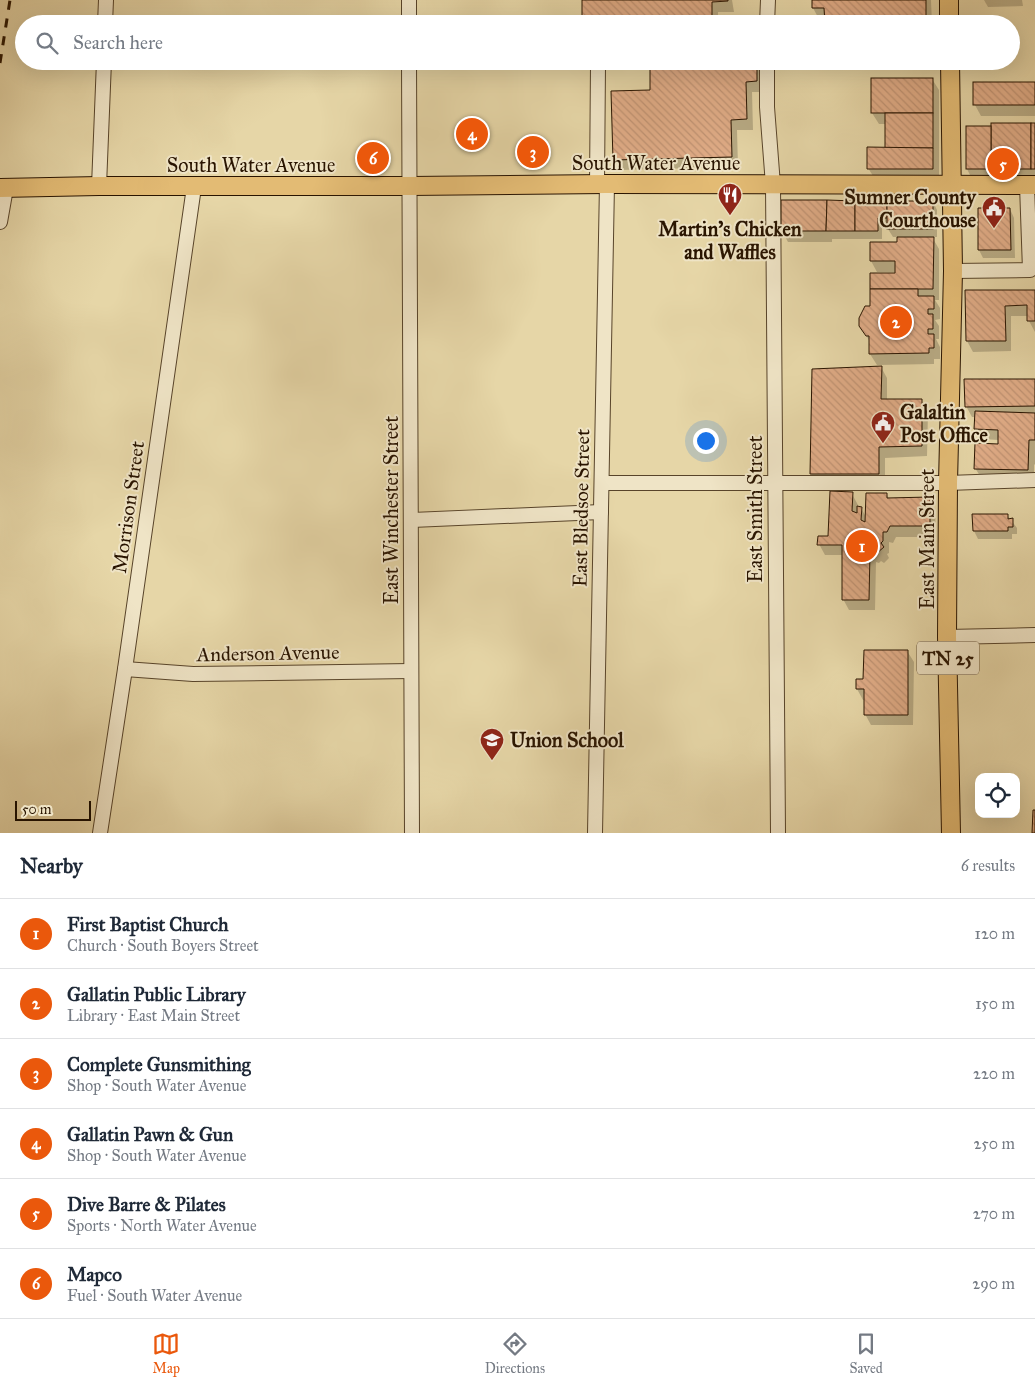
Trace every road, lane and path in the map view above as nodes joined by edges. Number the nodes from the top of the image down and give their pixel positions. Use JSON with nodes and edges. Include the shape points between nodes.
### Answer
{"nodes":[{"id":1,"x":106,"y":0,"type":"edge"},
{"id":2,"x":409,"y":0,"type":"edge"},
{"id":3,"x":768,"y":0,"type":"edge"},
{"id":4,"x":949,"y":0,"type":"edge"},
{"id":5,"x":105,"y":15,"type":"edge"},
{"id":6,"x":409,"y":15,"type":"edge"},
{"id":7,"x":768,"y":15,"type":"edge"},
{"id":8,"x":949,"y":15,"type":"edge"},
{"id":9,"x":104,"y":70,"type":"edge"},
{"id":10,"x":410,"y":70,"type":"edge"},
{"id":11,"x":598,"y":70,"type":"edge"},
{"id":12,"x":768,"y":70,"type":"edge"},
{"id":13,"x":950,"y":70,"type":"edge"},
{"id":14,"x":602,"y":184,"type":"junction"},
{"id":15,"x":773,"y":185,"type":"junction"},
{"id":16,"x":1031,"y":185,"type":"edge"},
{"id":17,"x":100,"y":186,"type":"junction"},
{"id":18,"x":194,"y":186,"type":"junction"},
{"id":19,"x":410,"y":186,"type":"junction"},
{"id":20,"x":952,"y":186,"type":"junction"},
{"id":21,"x":3,"y":188,"type":"edge"},
{"id":22,"x":0,"y":222,"type":"edge"},
{"id":23,"x":953,"y":271,"type":"junction"},
{"id":24,"x":1035,"y":480,"type":"edge"},
{"id":25,"x":602,"y":483,"type":"junction"},
{"id":26,"x":775,"y":483,"type":"junction"},
{"id":27,"x":948,"y":483,"type":"junction"},
{"id":28,"x":601,"y":512,"type":"junction"},
{"id":29,"x":412,"y":520,"type":"junction"},
{"id":30,"x":1035,"y":635,"type":"edge"},
{"id":31,"x":947,"y":637,"type":"junction"},
{"id":32,"x":125,"y":669,"type":"junction"},
{"id":33,"x":411,"y":671,"type":"junction"},
{"id":34,"x":100,"y":833,"type":"edge"},
{"id":35,"x":412,"y":833,"type":"edge"},
{"id":36,"x":595,"y":833,"type":"edge"},
{"id":37,"x":778,"y":833,"type":"edge"},
{"id":38,"x":951,"y":833,"type":"edge"}],
"edges":[{"from":1,"to":5,"type":"street"},
{"from":2,"to":6,"type":"street"},
{"from":3,"to":7,"type":"street"},
{"from":4,"to":8,"type":"main road"},
{"from":9,"to":17,"type":"street"},
{"from":10,"to":19,"type":"street","name":"East Winchester Street"},
{"from":11,"to":14,"type":"street","name":"East Bledsoe Street"},
{"from":12,"to":15,"type":"street","name":"East Smith Street"},
{"from":13,"to":20,"type":"main road","number":"TN 25"},
{"from":14,"to":15,"type":"main road","name":"South Water Avenue"},
{"from":14,"to":19,"type":"main road","name":"South Water Avenue"},
{"from":14,"to":25,"type":"street","name":"East Bledsoe Street"},
{"from":15,"to":20,"type":"main road","name":"South Water Avenue"},
{"from":15,"to":26,"type":"street","name":"East Smith Street"},
{"from":16,"to":20,"type":"main road","name":"South Water Avenue"},
{"from":16,"to":23,"type":"street","via":[[1030,270]]},
{"from":17,"to":18,"type":"main road","name":"South Water Avenue"},
{"from":17,"to":21,"type":"main road","name":"South Water Avenue"},
{"from":18,"to":19,"type":"main road","name":"South Water Avenue"},
{"from":18,"to":32,"type":"street","name":"Morrison Street"},
{"from":19,"to":29,"type":"street","name":"East Winchester Street"},
{"from":20,"to":23,"type":"main road","name":"East Main Street","number":"TN 25"},
{"from":21,"to":22,"type":"street"},
{"from":23,"to":27,"type":"main road","name":"East Main Street","number":"TN 25"},
{"from":24,"to":27,"type":"street"},
{"from":25,"to":26,"type":"street"},
{"from":25,"to":28,"type":"street","name":"East Bledsoe Street"},
{"from":26,"to":27,"type":"street"},
{"from":26,"to":37,"type":"street","name":"East Smith Street"},
{"from":27,"to":31,"type":"main road","name":"East Main Street","number":"TN 25"},
{"from":28,"to":29,"type":"street"},
{"from":28,"to":36,"type":"street","name":"East Bledsoe Street"},
{"from":29,"to":33,"type":"street","name":"East Winchester Street"},
{"from":30,"to":31,"type":"street"},
{"from":31,"to":38,"type":"main road","name":"East Main Street","number":"TN 25"},
{"from":32,"to":33,"type":"street","name":"Anderson Avenue","via":[[193,674]]},
{"from":32,"to":34,"type":"street","name":"Morrison Street"},
{"from":33,"to":35,"type":"street","name":"East Winchester Street"}]}
